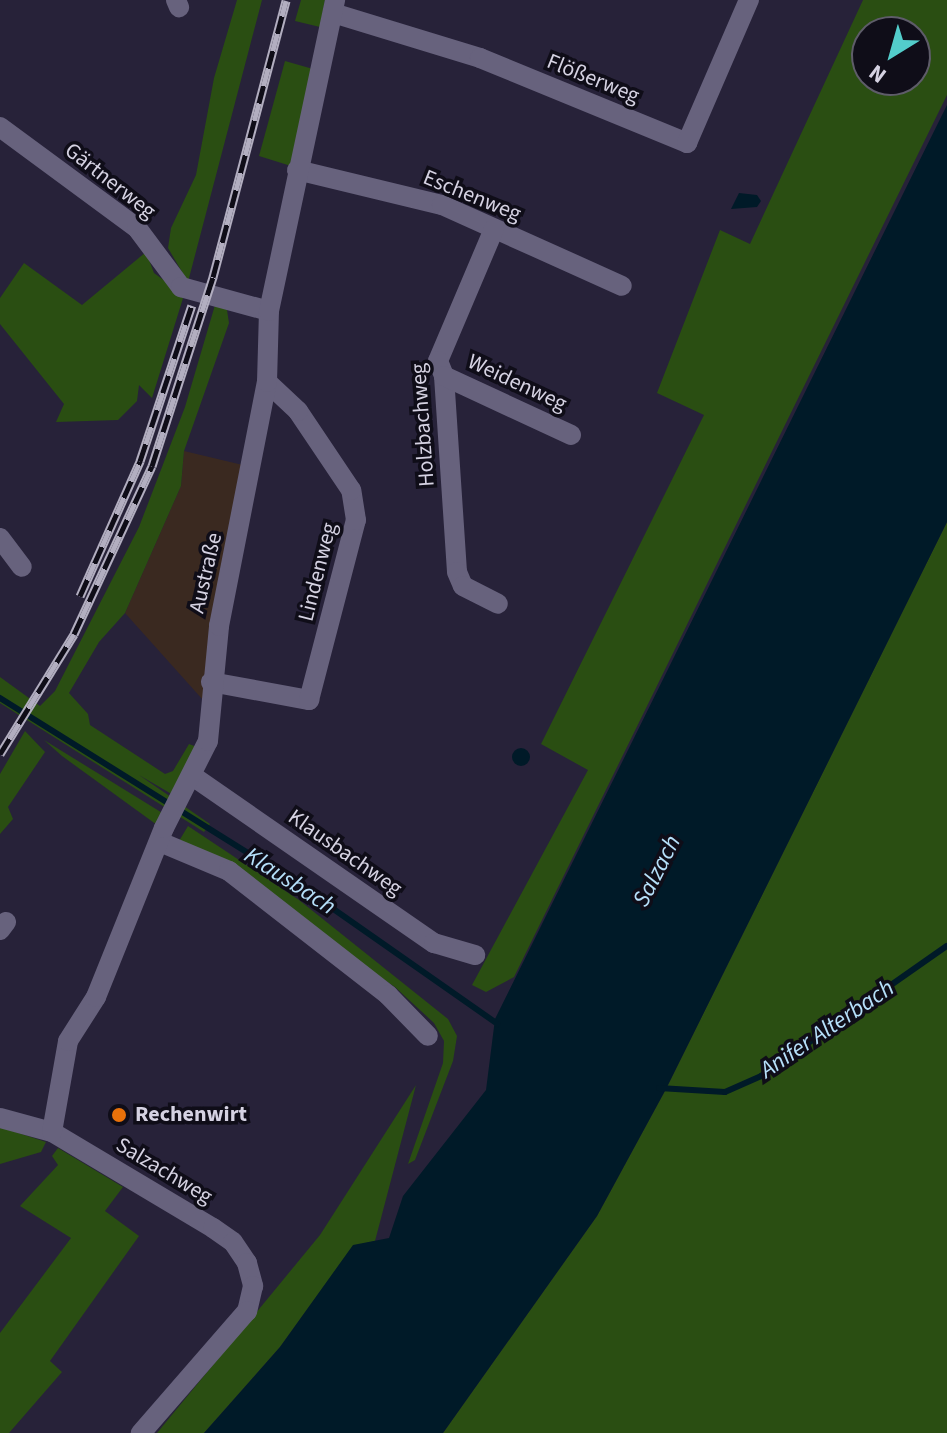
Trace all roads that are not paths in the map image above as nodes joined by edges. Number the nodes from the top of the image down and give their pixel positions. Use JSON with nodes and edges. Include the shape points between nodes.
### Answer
{"nodes":[{"id":1,"x":749,"y":0,"type":"edge"},
{"id":2,"x":334,"y":6,"type":"edge"},
{"id":3,"x":0,"y":127,"type":"edge"},
{"id":4,"x":297,"y":170,"type":"junction"},
{"id":5,"x":494,"y":229,"type":"junction"},
{"id":6,"x":622,"y":286,"type":"dead end"},
{"id":7,"x":269,"y":311,"type":"junction"},
{"id":8,"x":444,"y":376,"type":"junction"},
{"id":9,"x":267,"y":382,"type":"junction"},
{"id":10,"x":571,"y":435,"type":"dead end"},
{"id":11,"x":0,"y":538,"type":"edge"},
{"id":12,"x":22,"y":567,"type":"dead end"},
{"id":13,"x":498,"y":604,"type":"dead end"},
{"id":14,"x":211,"y":682,"type":"junction"},
{"id":15,"x":192,"y":781,"type":"junction"},
{"id":16,"x":162,"y":835,"type":"junction"},
{"id":17,"x":475,"y":955,"type":"dead end"},
{"id":18,"x":428,"y":1036,"type":"dead end"},
{"id":19,"x":0,"y":1118,"type":"edge"},
{"id":20,"x":52,"y":1132,"type":"junction"},
{"id":21,"x":141,"y":1433,"type":"edge"}],
"edges":[{"from":1,"to":2,"type":"street","name":"Flößerweg","via":[[687,143],[480,58]]},
{"from":2,"to":4,"type":"street","name":"Austraße"},
{"from":3,"to":7,"type":"street","name":"Gärtnerweg","via":[[137,228],[181,287]]},
{"from":4,"to":5,"type":"street","name":"Eschenweg","via":[[442,205]]},
{"from":4,"to":7,"type":"street","name":"Austraße"},
{"from":5,"to":6,"type":"street","name":"Eschenweg"},
{"from":5,"to":8,"type":"street","name":"Holzbachweg","via":[[438,361]]},
{"from":7,"to":9,"type":"street","name":"Austraße"},
{"from":8,"to":10,"type":"street","name":"Weidenweg"},
{"from":8,"to":13,"type":"street","name":"Holzbachweg","via":[[457,572],[463,586]]},
{"from":9,"to":14,"type":"street","name":"Austraße"},
{"from":9,"to":14,"type":"street","name":"Lindenweg","via":[[298,411],[351,490],[356,520],[309,700]]},
{"from":11,"to":12,"type":"street"},
{"from":14,"to":15,"type":"street","name":"Austraße","via":[[208,741]]},
{"from":15,"to":16,"type":"street","name":"Austraße"},
{"from":15,"to":17,"type":"street","name":"Klausbachweg","via":[[434,943]]},
{"from":16,"to":18,"type":"street","via":[[229,871],[388,995]]},
{"from":16,"to":20,"type":"street","name":"Austraße","via":[[96,997],[68,1041]]},
{"from":19,"to":20,"type":"street","name":"Salzachweg"},
{"from":20,"to":21,"type":"street","name":"Salzachweg","via":[[233,1242],[247,1263],[253,1286],[247,1311]]}]}
